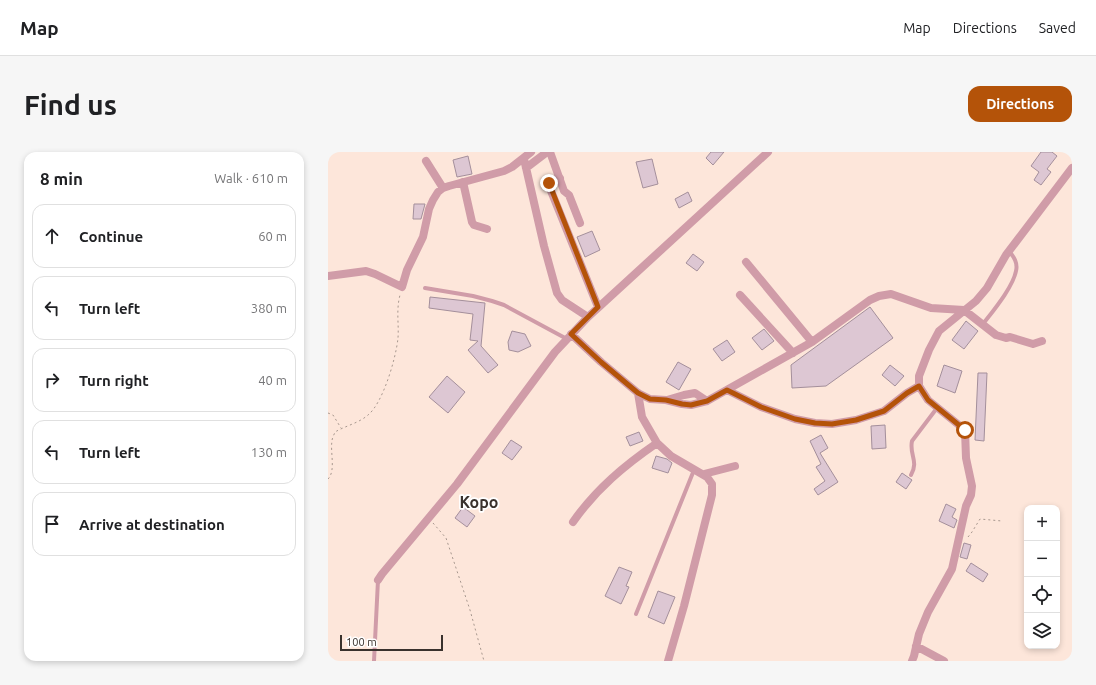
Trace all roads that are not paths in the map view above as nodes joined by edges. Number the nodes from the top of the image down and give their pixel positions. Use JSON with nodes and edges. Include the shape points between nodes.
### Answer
{"nodes":[{"id":1,"x":531,"y":152,"type":"edge"},
{"id":2,"x":548,"y":152,"type":"edge"},
{"id":3,"x":768,"y":152,"type":"edge"},
{"id":4,"x":524,"y":158,"type":"junction"},
{"id":5,"x":426,"y":161,"type":"dead end"},
{"id":6,"x":526,"y":168,"type":"junction"},
{"id":7,"x":1072,"y":168,"type":"edge"},
{"id":8,"x":560,"y":178,"type":"junction"},
{"id":9,"x":463,"y":182,"type":"junction"},
{"id":10,"x":443,"y":188,"type":"junction"},
{"id":11,"x":570,"y":199,"type":"junction"},
{"id":12,"x":557,"y":206,"type":"junction"},
{"id":13,"x":580,"y":223,"type":"dead end"},
{"id":14,"x":487,"y":229,"type":"dead end"},
{"id":15,"x":1009,"y":251,"type":"junction"},
{"id":16,"x":746,"y":262,"type":"dead end"},
{"id":17,"x":328,"y":276,"type":"edge"},
{"id":18,"x":425,"y":288,"type":"dead end"},
{"id":19,"x":740,"y":295,"type":"dead end"},
{"id":20,"x":598,"y":307,"type":"junction"},
{"id":21,"x":964,"y":310,"type":"junction"},
{"id":22,"x":588,"y":317,"type":"junction"},
{"id":23,"x":983,"y":325,"type":"junction"},
{"id":24,"x":569,"y":337,"type":"junction"},
{"id":25,"x":1042,"y":341,"type":"dead end"},
{"id":26,"x":812,"y":342,"type":"junction"},
{"id":27,"x":794,"y":353,"type":"junction"},
{"id":28,"x":919,"y":386,"type":"junction"},
{"id":29,"x":727,"y":390,"type":"junction"},
{"id":30,"x":638,"y":393,"type":"junction"},
{"id":31,"x":937,"y":408,"type":"junction"},
{"id":32,"x":658,"y":443,"type":"junction"},
{"id":33,"x":735,"y":466,"type":"dead end"},
{"id":34,"x":695,"y":469,"type":"junction"},
{"id":35,"x":704,"y":474,"type":"junction"},
{"id":36,"x":911,"y":475,"type":"dead end"},
{"id":37,"x":573,"y":522,"type":"dead end"},
{"id":38,"x":378,"y":580,"type":"joint"},
{"id":39,"x":636,"y":614,"type":"dead end"},
{"id":40,"x":916,"y":646,"type":"junction"},
{"id":41,"x":374,"y":661,"type":"edge"},
{"id":42,"x":668,"y":661,"type":"edge"},
{"id":43,"x":912,"y":661,"type":"edge"},
{"id":44,"x":944,"y":661,"type":"edge"}],
"edges":[{"from":1,"to":4,"type":"street"},
{"from":2,"to":6,"type":"street"},
{"from":2,"to":8,"type":"street"},
{"from":3,"to":20,"type":"street"},
{"from":4,"to":6,"type":"street"},
{"from":4,"to":9,"type":"street","via":[[504,171]]},
{"from":5,"to":10,"type":"street"},
{"from":6,"to":22,"type":"street","via":[[556,293]]},
{"from":7,"to":15,"type":"street"},
{"from":8,"to":11,"type":"street"},
{"from":8,"to":12,"type":"street","via":[[548,183]]},
{"from":9,"to":10,"type":"street"},
{"from":9,"to":14,"type":"street","via":[[472,222]]},
{"from":10,"to":17,"type":"street","via":[[432,203],[424,237],[409,265],[402,287],[366,271]]},
{"from":11,"to":12,"type":"street"},
{"from":11,"to":13,"type":"street"},
{"from":12,"to":20,"type":"street"},
{"from":15,"to":21,"type":"street","via":[[987,288]]},
{"from":15,"to":23,"type":"lane","via":[[1015,258],[1017,270]]},
{"from":16,"to":26,"type":"street"},
{"from":18,"to":24,"type":"lane","via":[[473,296],[504,305]]},
{"from":19,"to":27,"type":"street"},
{"from":20,"to":22,"type":"street"},
{"from":21,"to":23,"type":"street"},
{"from":21,"to":26,"type":"street","via":[[931,308],[897,295],[884,294],[870,300]]},
{"from":21,"to":28,"type":"street","via":[[934,338],[919,376]]},
{"from":22,"to":24,"type":"street"},
{"from":23,"to":25,"type":"street","via":[[996,335],[1006,338],[1033,344]]},
{"from":24,"to":30,"type":"street"},
{"from":24,"to":38,"type":"street"},
{"from":26,"to":27,"type":"street"},
{"from":27,"to":29,"type":"street"},
{"from":28,"to":29,"type":"street","via":[[884,411],[832,424],[795,419],[761,407]]},
{"from":28,"to":31,"type":"street","via":[[925,397]]},
{"from":29,"to":30,"type":"street","via":[[707,401],[686,405],[650,399]]},
{"from":30,"to":32,"type":"street","via":[[642,417]]},
{"from":31,"to":36,"type":"lane","via":[[912,441],[915,464]]},
{"from":31,"to":40,"type":"street","via":[[965,430],[966,458],[972,489],[950,574],[928,612]]},
{"from":32,"to":34,"type":"street","via":[[671,456]]},
{"from":32,"to":37,"type":"street","via":[[632,460],[609,481],[591,498]]},
{"from":33,"to":35,"type":"street"},
{"from":34,"to":35,"type":"street"},
{"from":34,"to":39,"type":"lane"},
{"from":35,"to":42,"type":"street","via":[[712,484],[712,494]]},
{"from":38,"to":41,"type":"lane"},
{"from":40,"to":43,"type":"street"},
{"from":40,"to":44,"type":"street"}]}
